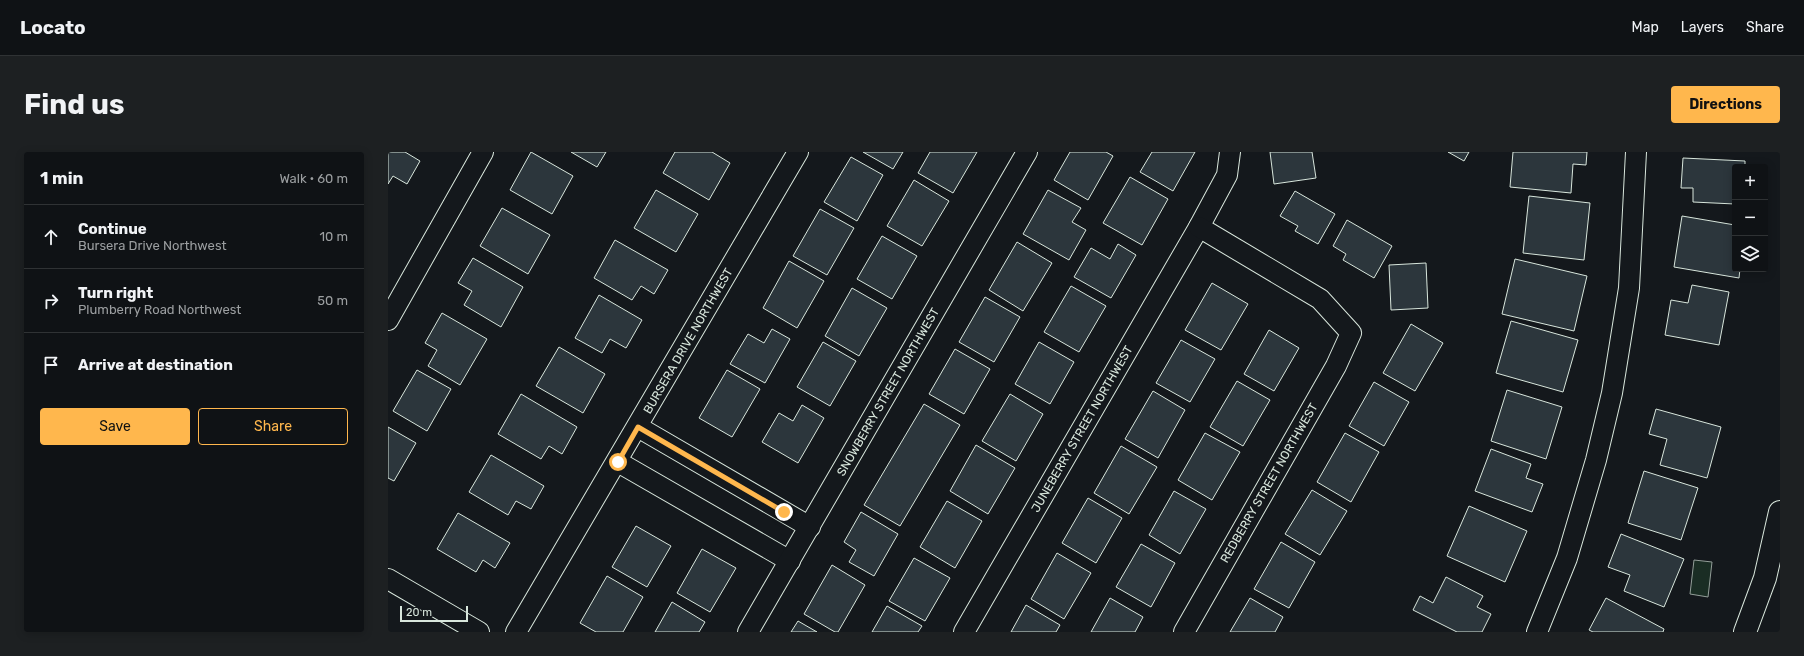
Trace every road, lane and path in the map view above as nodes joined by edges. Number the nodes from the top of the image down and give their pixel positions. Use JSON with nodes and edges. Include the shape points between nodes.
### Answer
{"nodes":[{"id":1,"x":483,"y":152,"type":"edge"},
{"id":2,"x":798,"y":152,"type":"edge"},
{"id":3,"x":1027,"y":152,"type":"edge"},
{"id":4,"x":1230,"y":152,"type":"edge"},
{"id":5,"x":1636,"y":152,"type":"edge"},
{"id":6,"x":1199,"y":227,"type":"junction"},
{"id":7,"x":388,"y":320,"type":"edge"},
{"id":8,"x":638,"y":427,"type":"junction"},
{"id":9,"x":618,"y":462,"type":"junction"},
{"id":10,"x":1780,"y":512,"type":"edge"},
{"id":11,"x":810,"y":527,"type":"junction"},
{"id":12,"x":790,"y":561,"type":"junction"},
{"id":13,"x":388,"y":578,"type":"edge"},
{"id":14,"x":479,"y":632,"type":"edge"},
{"id":15,"x":516,"y":632,"type":"edge"},
{"id":16,"x":748,"y":632,"type":"edge"},
{"id":17,"x":964,"y":632,"type":"edge"},
{"id":18,"x":1184,"y":632,"type":"edge"},
{"id":19,"x":1537,"y":632,"type":"edge"},
{"id":20,"x":1746,"y":632,"type":"edge"}],
"edges":[{"from":1,"to":7,"type":"street"},
{"from":2,"to":8,"type":"street","name":"BURSERA DRIVE NORTHWEST"},
{"from":3,"to":11,"type":"street","name":"SNOWBERRY STREET NORTHWEST"},
{"from":4,"to":6,"type":"street","name":"JUNEBERRY STREET NORTHWEST","via":[[1227,175]]},
{"from":5,"to":19,"type":"street","via":[[1629,288],[1612,394],[1596,460],[1567,558]]},
{"from":6,"to":17,"type":"street","name":"JUNEBERRY STREET NORTHWEST"},
{"from":6,"to":18,"type":"street","name":"REDBERRY STREET NORTHWEST","via":[[1320,299],[1351,333],[1336,366]]},
{"from":8,"to":9,"type":"street","name":"BURSERA DRIVE NORTHWEST"},
{"from":8,"to":11,"type":"street"},
{"from":9,"to":12,"type":"street"},
{"from":9,"to":15,"type":"street","name":"BURSERA DRIVE NORTHWEST"},
{"from":10,"to":20,"type":"main road","via":[[1765,578]]},
{"from":11,"to":12,"type":"street","name":"SNOWBERRY STREET NORTHWEST"},
{"from":12,"to":16,"type":"street","name":"SNOWBERRY STREET NORTHWEST"},
{"from":13,"to":14,"type":"street"}]}
